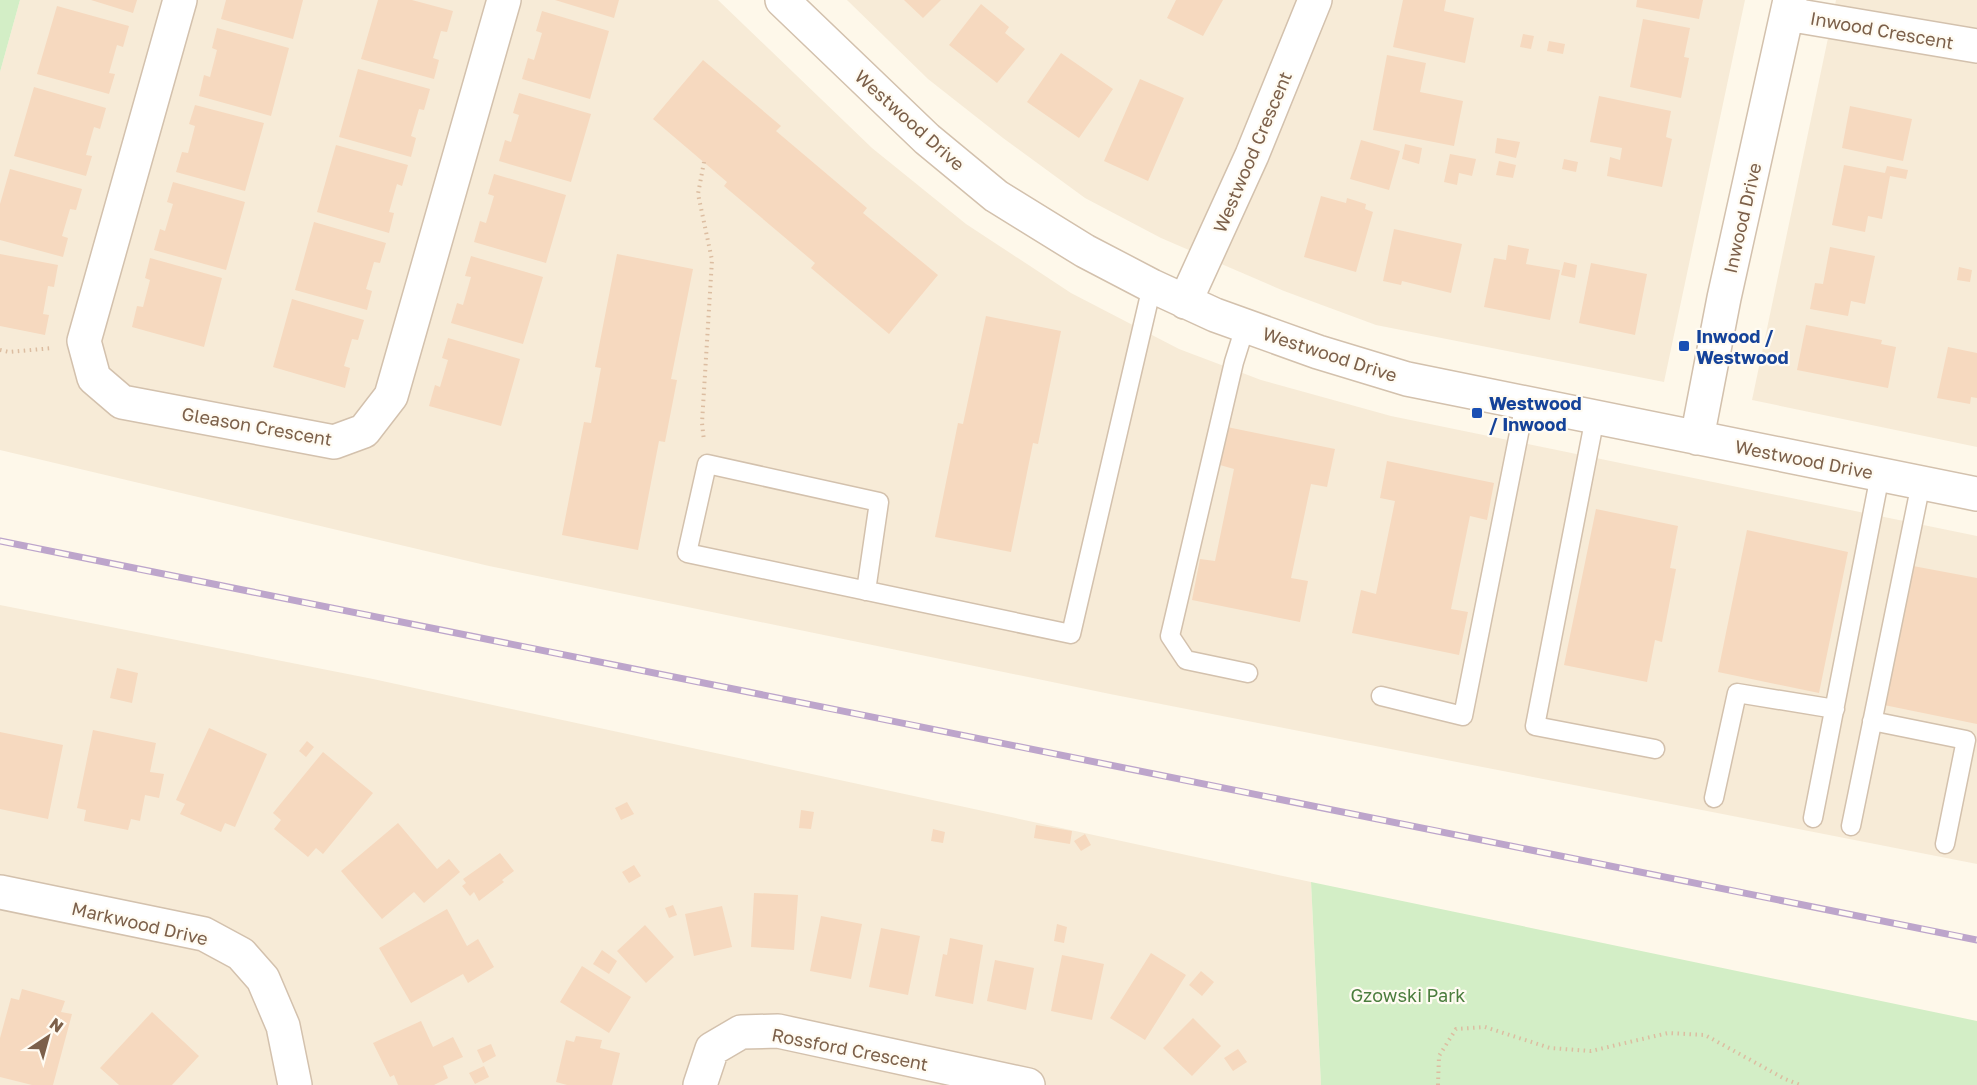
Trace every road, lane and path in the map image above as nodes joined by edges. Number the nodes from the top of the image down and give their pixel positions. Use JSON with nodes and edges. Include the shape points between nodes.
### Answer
{"nodes":[{"id":1,"x":180,"y":0,"type":"edge"},
{"id":2,"x":504,"y":0,"type":"edge"},
{"id":3,"x":782,"y":0,"type":"edge"},
{"id":4,"x":1315,"y":0,"type":"edge"},
{"id":5,"x":1789,"y":7,"type":"edge"},
{"id":6,"x":1977,"y":46,"type":"edge"},
{"id":7,"x":704,"y":162,"type":"dead end"},
{"id":8,"x":1152,"y":286,"type":"junction"},
{"id":9,"x":1185,"y":302,"type":"junction"},
{"id":10,"x":1245,"y":327,"type":"junction"},
{"id":11,"x":55,"y":348,"type":"dead end"},
{"id":12,"x":0,"y":350,"type":"edge"},
{"id":13,"x":1525,"y":403,"type":"junction"},
{"id":14,"x":1595,"y":417,"type":"junction"},
{"id":15,"x":1697,"y":438,"type":"junction"},
{"id":16,"x":706,"y":464,"type":"junction"},
{"id":17,"x":1880,"y":475,"type":"junction"},
{"id":18,"x":1921,"y":483,"type":"junction"},
{"id":19,"x":1977,"y":494,"type":"edge"},
{"id":20,"x":866,"y":591,"type":"junction"},
{"id":21,"x":1248,"y":673,"type":"dead end"},
{"id":22,"x":1381,"y":696,"type":"dead end"},
{"id":23,"x":1835,"y":709,"type":"junction"},
{"id":24,"x":1872,"y":721,"type":"junction"},
{"id":25,"x":1655,"y":750,"type":"dead end"},
{"id":26,"x":1714,"y":798,"type":"dead end"},
{"id":27,"x":1813,"y":818,"type":"dead end"},
{"id":28,"x":1851,"y":826,"type":"dead end"},
{"id":29,"x":1945,"y":843,"type":"dead end"},
{"id":30,"x":0,"y":892,"type":"edge"},
{"id":31,"x":295,"y":1085,"type":"edge"},
{"id":32,"x":700,"y":1085,"type":"edge"},
{"id":33,"x":1028,"y":1085,"type":"edge"},
{"id":34,"x":1438,"y":1085,"type":"edge"},
{"id":35,"x":1800,"y":1085,"type":"edge"}],
"edges":[{"from":1,"to":2,"type":"street","name":"Gleason Crescent","via":[[84,341],[94,378],[122,402],[334,442],[364,431],[391,396]]},
{"from":3,"to":8,"type":"street","name":"Westwood Drive","via":[[927,139],[996,196],[1085,251]]},
{"from":4,"to":9,"type":"street","name":"Westwood Crescent","via":[[1252,155]]},
{"from":5,"to":6,"type":"street","name":"Inwood Crescent"},
{"from":5,"to":15,"type":"street","name":"Inwood Drive"},
{"from":7,"to":16,"type":"path","via":[[698,194],[712,260],[702,423]]},
{"from":8,"to":9,"type":"street","name":"Westwood Drive"},
{"from":8,"to":20,"type":"lane","via":[[1071,634]]},
{"from":9,"to":10,"type":"street","name":"Westwood Drive"},
{"from":10,"to":13,"type":"street","name":"Westwood Drive","via":[[1407,379]]},
{"from":10,"to":21,"type":"lane","via":[[1170,636],[1186,660]]},
{"from":11,"to":12,"type":"path"},
{"from":13,"to":14,"type":"street","name":"Westwood Drive"},
{"from":13,"to":22,"type":"lane","via":[[1463,716]]},
{"from":14,"to":15,"type":"street","name":"Westwood Drive"},
{"from":14,"to":25,"type":"lane","via":[[1535,726]]},
{"from":15,"to":17,"type":"street","name":"Westwood Drive"},
{"from":16,"to":20,"type":"lane","via":[[879,502]]},
{"from":16,"to":20,"type":"lane","via":[[687,553]]},
{"from":17,"to":18,"type":"street","name":"Westwood Drive"},
{"from":17,"to":23,"type":"lane"},
{"from":18,"to":19,"type":"street","name":"Westwood Drive"},
{"from":18,"to":24,"type":"lane"},
{"from":23,"to":26,"type":"lane","via":[[1737,693]]},
{"from":23,"to":27,"type":"lane"},
{"from":24,"to":28,"type":"lane"},
{"from":24,"to":29,"type":"lane","via":[[1966,740]]},
{"from":30,"to":31,"type":"street","name":"Markwood Drive","via":[[204,934],[241,954],[263,979],[283,1026]]},
{"from":32,"to":33,"type":"street","name":"Rossford Crescent","via":[[712,1049],[741,1032],[778,1031]]},
{"from":34,"to":35,"type":"path","via":[[1439,1056],[1456,1029],[1485,1027],[1550,1048],[1591,1051],[1668,1033],[1705,1035]]}]}
